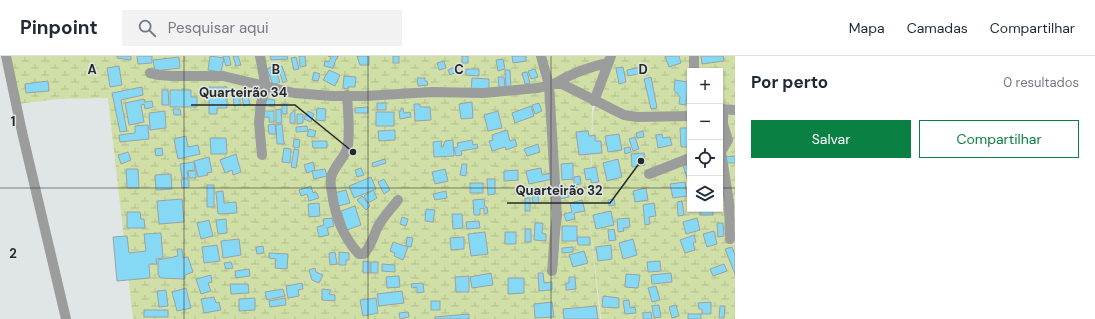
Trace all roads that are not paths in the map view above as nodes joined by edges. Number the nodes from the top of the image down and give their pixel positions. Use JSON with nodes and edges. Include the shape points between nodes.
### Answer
{"nodes":[{"id":1,"x":6,"y":56,"type":"edge"},
{"id":2,"x":260,"y":56,"type":"edge"},
{"id":3,"x":541,"y":56,"type":"edge"},
{"id":4,"x":694,"y":56,"type":"edge"},
{"id":5,"x":609,"y":59,"type":"edge"},
{"id":6,"x":694,"y":68,"type":"edge"},
{"id":7,"x":150,"y":73,"type":"dead end"},
{"id":8,"x":551,"y":84,"type":"junction"},
{"id":9,"x":266,"y":88,"type":"junction"},
{"id":10,"x":347,"y":95,"type":"junction"},
{"id":11,"x":594,"y":100,"type":"junction"},
{"id":12,"x":723,"y":109,"type":"edge"},
{"id":13,"x":735,"y":110,"type":"edge"},
{"id":14,"x":687,"y":116,"type":"edge"},
{"id":15,"x":723,"y":116,"type":"edge"},
{"id":16,"x":723,"y":149,"type":"edge"},
{"id":17,"x":262,"y":155,"type":"dead end"},
{"id":18,"x":687,"y":159,"type":"edge"},
{"id":19,"x":723,"y":166,"type":"edge"},
{"id":20,"x":649,"y":174,"type":"dead end"},
{"id":21,"x":398,"y":200,"type":"dead end"},
{"id":22,"x":730,"y":239,"type":"dead end"},
{"id":23,"x":552,"y":271,"type":"dead end"},
{"id":24,"x":66,"y":319,"type":"edge"}],
"edges":[{"from":1,"to":24,"type":"street"},
{"from":2,"to":9,"type":"street"},
{"from":3,"to":8,"type":"street"},
{"from":4,"to":6,"type":"street"},
{"from":5,"to":8,"type":"street"},
{"from":5,"to":11,"type":"street"},
{"from":7,"to":9,"type":"street","via":[[172,76],[223,76]]},
{"from":8,"to":10,"type":"street","via":[[538,88],[483,93]]},
{"from":8,"to":11,"type":"street","via":[[562,84]]},
{"from":8,"to":23,"type":"street","via":[[557,216]]},
{"from":9,"to":10,"type":"street","via":[[294,93]]},
{"from":9,"to":17,"type":"street","via":[[259,123]]},
{"from":10,"to":21,"type":"street","via":[[348,145],[331,177],[331,188],[340,227],[359,254],[364,254],[368,249],[380,223]]},
{"from":11,"to":14,"type":"street","via":[[624,115]]},
{"from":12,"to":13,"type":"street"},
{"from":15,"to":16,"type":"street","via":[[728,140]]},
{"from":18,"to":20,"type":"street"},
{"from":19,"to":22,"type":"street"}]}
